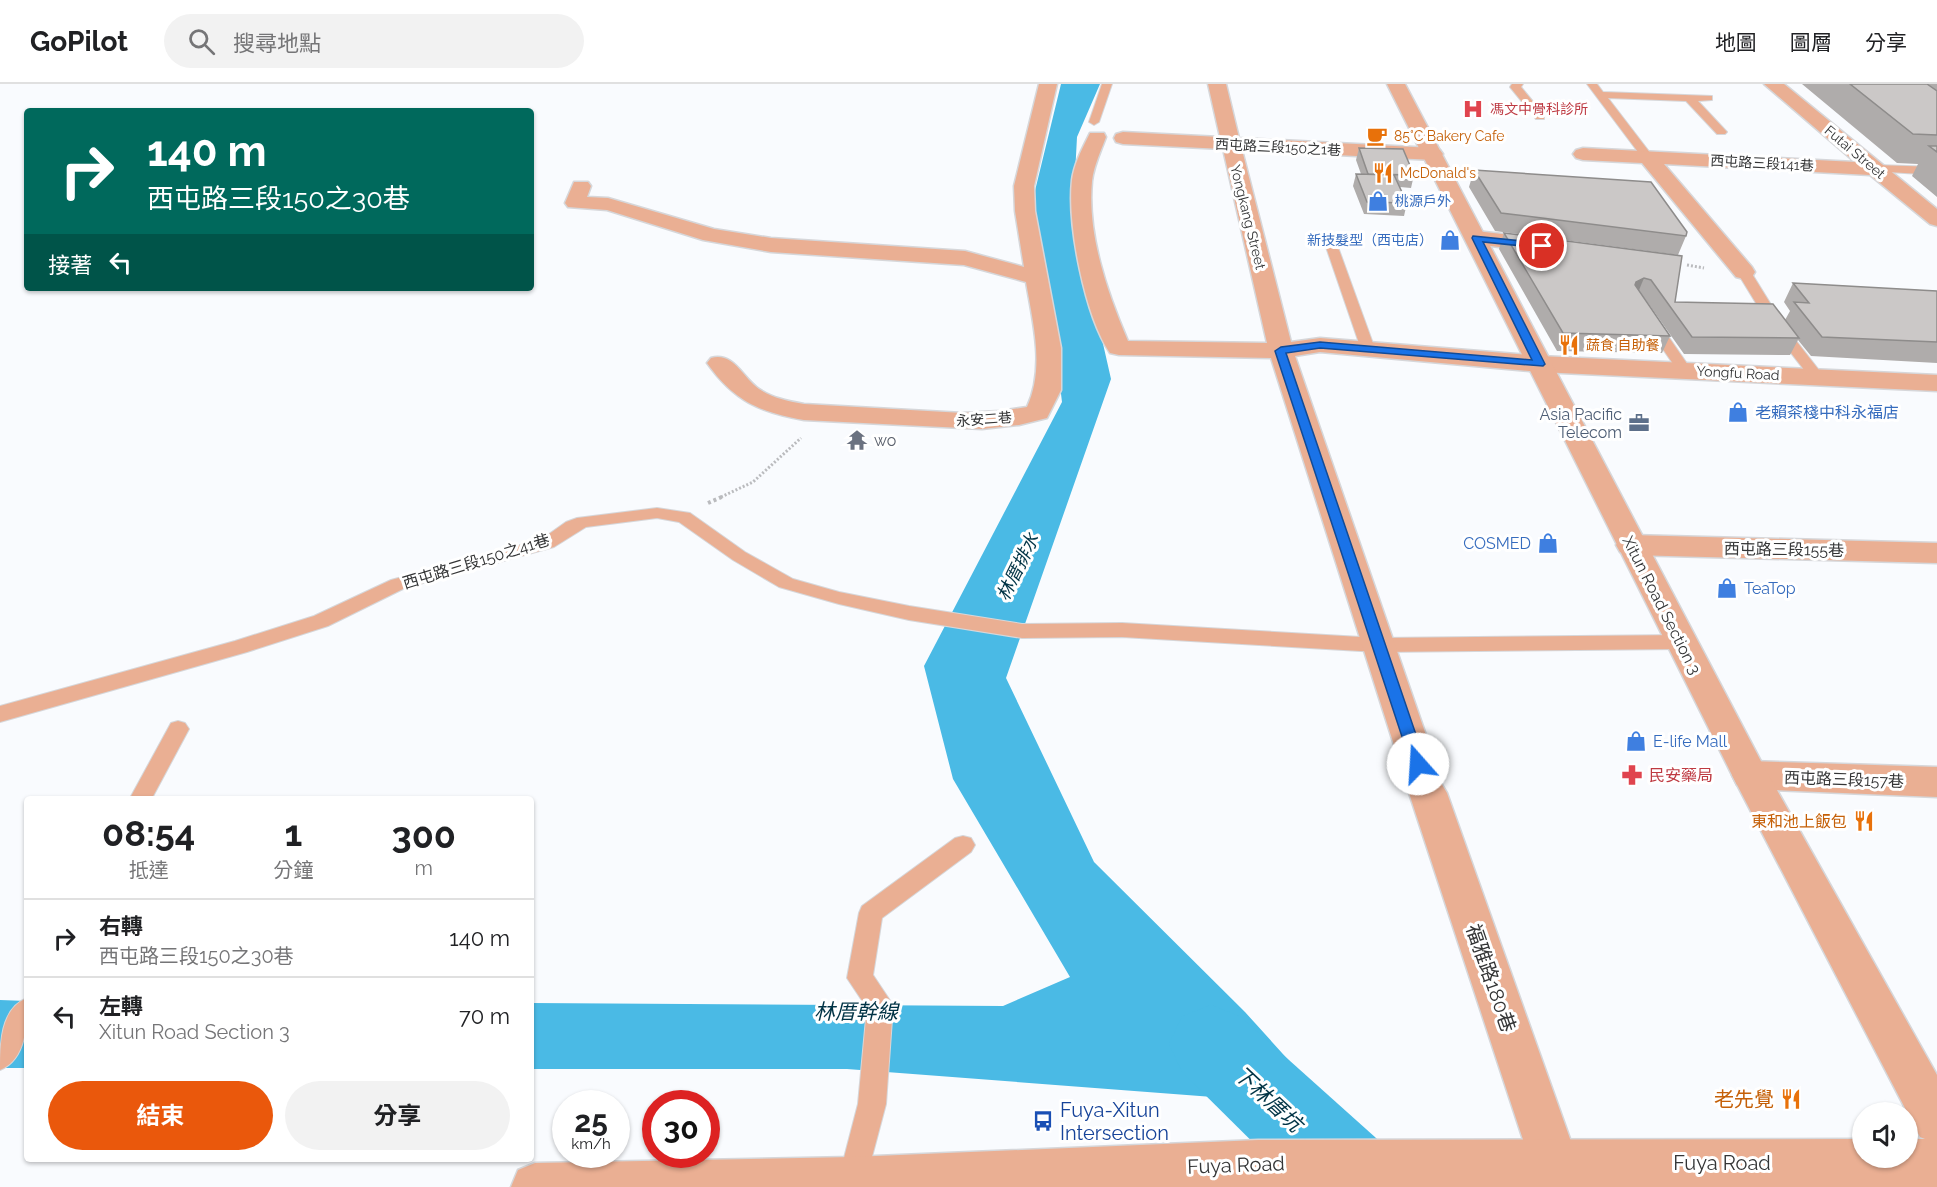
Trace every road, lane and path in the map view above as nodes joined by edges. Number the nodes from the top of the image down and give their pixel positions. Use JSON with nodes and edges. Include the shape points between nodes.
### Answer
{"nodes":[{"id":1,"x":1048,"y":84,"type":"edge"},
{"id":2,"x":1107,"y":84,"type":"edge"},
{"id":3,"x":1217,"y":84,"type":"edge"},
{"id":4,"x":1395,"y":84,"type":"edge"},
{"id":5,"x":1518,"y":84,"type":"edge"},
{"id":6,"x":1592,"y":84,"type":"edge"},
{"id":7,"x":1773,"y":84,"type":"edge"},
{"id":8,"x":1602,"y":95,"type":"junction"},
{"id":9,"x":1689,"y":98,"type":"junction"},
{"id":10,"x":1708,"y":98,"type":"dead end"},
{"id":11,"x":1540,"y":117,"type":"dead end"},
{"id":12,"x":1096,"y":129,"type":"joint"},
{"id":13,"x":1721,"y":132,"type":"dead end"},
{"id":14,"x":1123,"y":138,"type":"dead end"},
{"id":15,"x":1230,"y":145,"type":"junction"},
{"id":16,"x":1433,"y":154,"type":"junction"},
{"id":17,"x":1583,"y":154,"type":"dead end"},
{"id":18,"x":1648,"y":158,"type":"junction"},
{"id":19,"x":1876,"y":169,"type":"junction"},
{"id":20,"x":1937,"y":171,"type":"edge"},
{"id":21,"x":581,"y":186,"type":"dead end"},
{"id":22,"x":1937,"y":220,"type":"edge"},
{"id":23,"x":1476,"y":238,"type":"junction"},
{"id":24,"x":1332,"y":247,"type":"dead end"},
{"id":25,"x":1572,"y":249,"type":"edge"},
{"id":26,"x":1744,"y":272,"type":"joint"},
{"id":27,"x":1036,"y":278,"type":"junction"},
{"id":28,"x":1643,"y":310,"type":"edge"},
{"id":29,"x":1368,"y":349,"type":"junction"},
{"id":30,"x":1281,"y":351,"type":"junction"},
{"id":31,"x":720,"y":363,"type":"dead end"},
{"id":32,"x":1540,"y":364,"type":"junction"},
{"id":33,"x":1685,"y":371,"type":"junction"},
{"id":34,"x":1817,"y":377,"type":"junction"},
{"id":35,"x":1937,"y":382,"type":"edge"},
{"id":36,"x":1038,"y":412,"type":"junction"},
{"id":37,"x":856,"y":423,"type":"joint"},
{"id":38,"x":684,"y":517,"type":"junction"},
{"id":39,"x":1631,"y":545,"type":"junction"},
{"id":40,"x":1937,"y":553,"type":"edge"},
{"id":41,"x":1682,"y":642,"type":"junction"},
{"id":42,"x":1378,"y":645,"type":"junction"},
{"id":43,"x":0,"y":714,"type":"edge"},
{"id":44,"x":178,"y":729,"type":"dead end"},
{"id":45,"x":1750,"y":775,"type":"junction"},
{"id":46,"x":1937,"y":782,"type":"edge"},
{"id":47,"x":142,"y":796,"type":"edge"},
{"id":48,"x":963,"y":845,"type":"dead end"},
{"id":49,"x":24,"y":1015,"type":"edge"},
{"id":50,"x":0,"y":1057,"type":"edge"},
{"id":51,"x":1937,"y":1121,"type":"edge"},
{"id":52,"x":1937,"y":1163,"type":"edge"},
{"id":53,"x":1555,"y":1164,"type":"junction"},
{"id":54,"x":851,"y":1184,"type":"edge"},
{"id":55,"x":535,"y":1187,"type":"edge"}],
"edges":[{"from":1,"to":27,"type":"street","via":[[1024,186]]},
{"from":2,"to":12,"type":"lane"},
{"from":3,"to":15,"type":"street","name":"Yongkang Street"},
{"from":4,"to":16,"type":"street","name":"Xitun Road Section 3"},
{"from":5,"to":11,"type":"lane","via":[[1515,87]]},
{"from":6,"to":8,"type":"lane"},
{"from":7,"to":19,"type":"street","name":"Futai Street"},
{"from":8,"to":9,"type":"lane"},
{"from":8,"to":18,"type":"lane"},
{"from":9,"to":10,"type":"lane"},
{"from":9,"to":13,"type":"lane"},
{"from":12,"to":30,"type":"street","name":"Yongfu Road","via":[[1083,179],[1082,201],[1090,262],[1107,322],[1119,348]]},
{"from":14,"to":15,"type":"street","name":"西屯路三段150之1巷"},
{"from":15,"to":16,"type":"street","name":"西屯路三段150之1巷"},
{"from":15,"to":30,"type":"street","name":"Yongkang Street"},
{"from":16,"to":23,"type":"street","name":"Xitun Road Section 3"},
{"from":17,"to":18,"type":"street","name":"西屯路三段141巷"},
{"from":18,"to":19,"type":"street","name":"西屯路三段141巷"},
{"from":18,"to":26,"type":"street"},
{"from":19,"to":20,"type":"lane"},
{"from":19,"to":22,"type":"street","name":"Futai Street"},
{"from":21,"to":27,"type":"street","via":[[575,203],[608,204],[711,235],[771,245],[965,258]]},
{"from":23,"to":25,"type":"street"},
{"from":23,"to":32,"type":"street","name":"Xitun Road Section 3"},
{"from":24,"to":29,"type":"lane"},
{"from":26,"to":34,"type":"lane","via":[[1777,326]]},
{"from":27,"to":36,"type":"street","via":[[1049,348],[1048,390]]},
{"from":28,"to":33,"type":"lane"},
{"from":29,"to":30,"type":"street","name":"Yongfu Road","via":[[1320,345]]},
{"from":29,"to":32,"type":"street","name":"Yongfu Road"},
{"from":30,"to":42,"type":"street","name":"Yongkang Street"},
{"from":31,"to":36,"type":"street","name":"永安二巷","via":[[754,397],[782,408],[828,415],[956,422],[1006,420]]},
{"from":32,"to":33,"type":"street","name":"Yongfu Road"},
{"from":32,"to":39,"type":"street","name":"Xitun Road Section 3"},
{"from":33,"to":34,"type":"street","name":"Yongfu Road"},
{"from":34,"to":35,"type":"street","name":"Yongfu Road"},
{"from":36,"to":37,"type":"street","via":[[1026,428],[1011,430]]},
{"from":37,"to":38,"type":"path","via":[[821,421],[753,482]]},
{"from":38,"to":42,"type":"lane","name":"西屯路三段150之41巷","via":[[786,583],[909,613],[1022,631],[1122,630]]},
{"from":38,"to":43,"type":"lane","name":"西屯路三段150之41巷","via":[[657,513],[583,522],[548,543],[398,584],[321,621]]},
{"from":39,"to":40,"type":"street","name":"西屯路三段155巷"},
{"from":39,"to":41,"type":"street","name":"Xitun Road Section 3"},
{"from":41,"to":42,"type":"lane","name":"西屯路三段150之41巷"},
{"from":41,"to":45,"type":"street","name":"Xitun Road Section 3"},
{"from":42,"to":53,"type":"street","name":"福雅路180巷"},
{"from":44,"to":47,"type":"lane"},
{"from":45,"to":46,"type":"street","name":"西屯路三段157巷"},
{"from":45,"to":51,"type":"street","name":"Xitun Road Section 3"},
{"from":48,"to":54,"type":"lane","via":[[871,913],[860,978],[880,1005],[872,1104]]},
{"from":49,"to":50,"type":"lane"},
{"from":52,"to":53,"type":"street","name":"Fuya Road"},
{"from":53,"to":54,"type":"street","name":"Fuya Road","via":[[1258,1164]]},
{"from":54,"to":55,"type":"street","name":"Fuya Road"}]}
